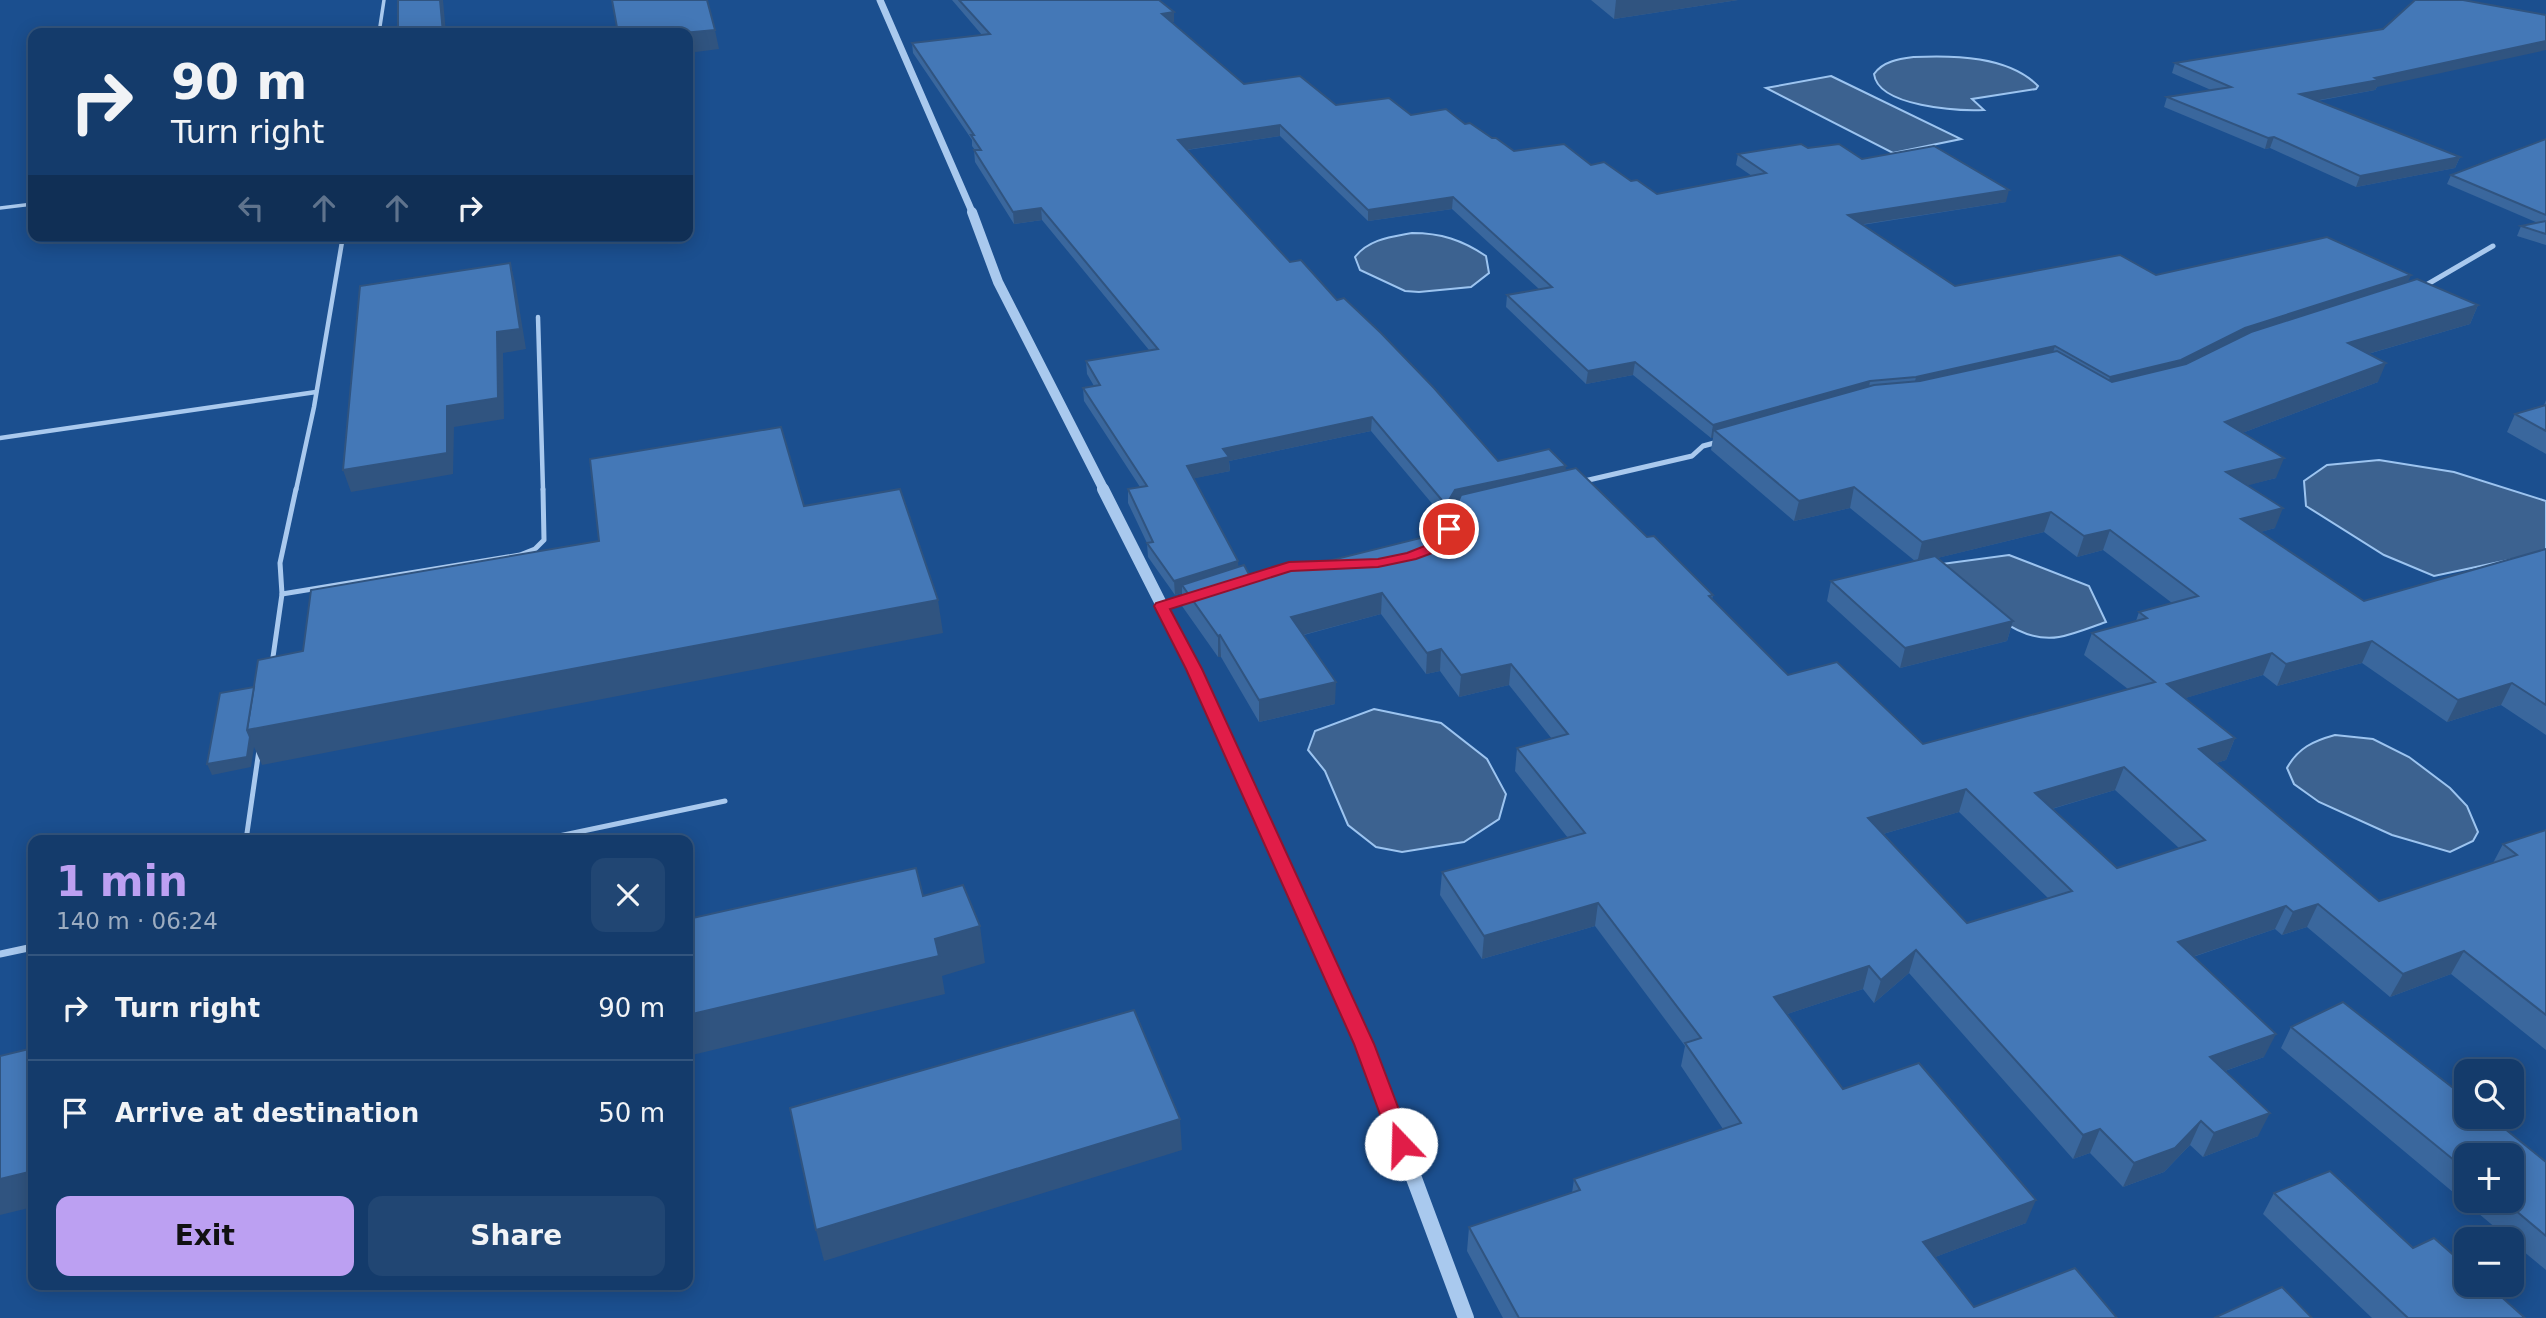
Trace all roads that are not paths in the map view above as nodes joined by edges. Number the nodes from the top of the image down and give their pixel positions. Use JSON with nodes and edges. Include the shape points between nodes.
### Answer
{"nodes":[{"id":1,"x":384,"y":0,"type":"edge"},
{"id":2,"x":880,"y":0,"type":"edge"},
{"id":3,"x":380,"y":28,"type":"edge"},
{"id":4,"x":28,"y":205,"type":"edge"},
{"id":5,"x":0,"y":208,"type":"edge"},
{"id":6,"x":342,"y":242,"type":"edge"},
{"id":7,"x":2493,"y":246,"type":"dead end"},
{"id":8,"x":2412,"y":291,"type":"edge"},
{"id":9,"x":538,"y":317,"type":"dead end"},
{"id":10,"x":317,"y":392,"type":"junction"},
{"id":11,"x":0,"y":438,"type":"edge"},
{"id":12,"x":1728,"y":439,"type":"edge"},
{"id":13,"x":1567,"y":485,"type":"edge"},
{"id":14,"x":1467,"y":507,"type":"edge"},
{"id":15,"x":1441,"y":544,"type":"edge"},
{"id":16,"x":1314,"y":567,"type":"edge"},
{"id":17,"x":1238,"y":582,"type":"edge"},
{"id":18,"x":282,"y":594,"type":"junction"},
{"id":19,"x":1200,"y":594,"type":"edge"},
{"id":20,"x":1161,"y":606,"type":"junction"},
{"id":21,"x":270,"y":676,"type":"edge"},
{"id":22,"x":260,"y":744,"type":"edge"},
{"id":23,"x":725,"y":801,"type":"dead end"},
{"id":24,"x":247,"y":835,"type":"edge"},
{"id":25,"x":564,"y":835,"type":"edge"},
{"id":26,"x":28,"y":948,"type":"edge"},
{"id":27,"x":0,"y":954,"type":"edge"},
{"id":28,"x":1466,"y":1318,"type":"edge"}],
"edges":[{"from":1,"to":3,"type":"lane"},
{"from":2,"to":20,"type":"street","via":[[985,241],[998,282]]},
{"from":4,"to":5,"type":"lane"},
{"from":6,"to":10,"type":"lane"},
{"from":7,"to":8,"type":"street"},
{"from":9,"to":18,"type":"lane","via":[[544,540],[520,555]]},
{"from":10,"to":11,"type":"lane"},
{"from":10,"to":18,"type":"lane","via":[[280,563]]},
{"from":12,"to":13,"type":"street","via":[[1703,446],[1692,456]]},
{"from":14,"to":15,"type":"street","via":[[1455,510]]},
{"from":16,"to":17,"type":"street","via":[[1289,566]]},
{"from":18,"to":21,"type":"lane"},
{"from":19,"to":20,"type":"street"},
{"from":20,"to":28,"type":"street","via":[[1364,1044]]},
{"from":22,"to":24,"type":"lane"},
{"from":23,"to":25,"type":"lane"},
{"from":26,"to":27,"type":"lane"}]}
